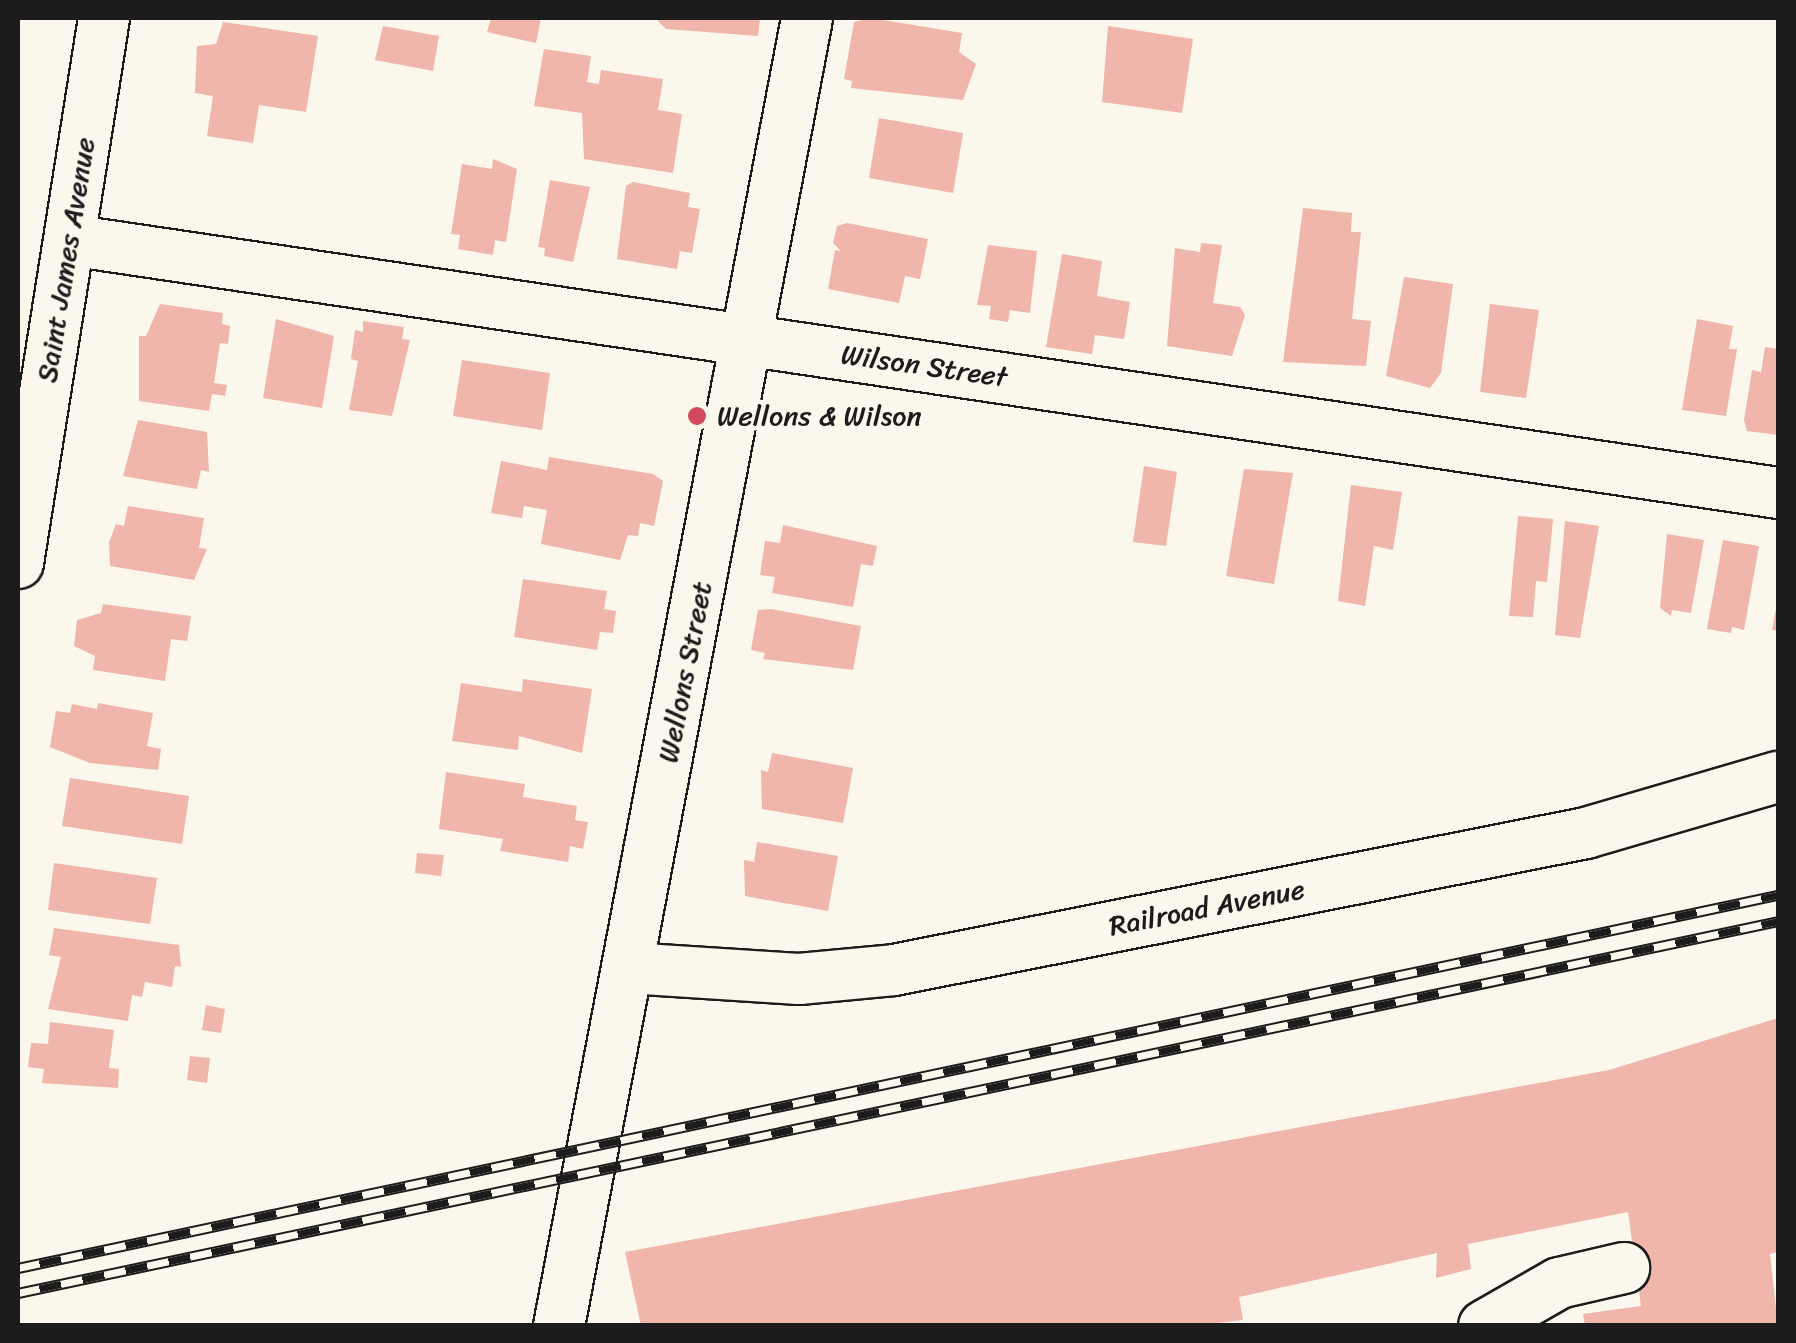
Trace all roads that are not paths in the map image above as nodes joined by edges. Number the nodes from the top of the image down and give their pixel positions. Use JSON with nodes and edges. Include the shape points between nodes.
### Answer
{"nodes":[{"id":1,"x":104,"y":18,"type":"edge"},
{"id":2,"x":806,"y":18,"type":"edge"},
{"id":3,"x":69,"y":240,"type":"junction"},
{"id":4,"x":748,"y":341,"type":"junction"},
{"id":5,"x":1778,"y":494,"type":"edge"},
{"id":6,"x":18,"y":562,"type":"edge"},
{"id":7,"x":1778,"y":777,"type":"edge"},
{"id":8,"x":628,"y":968,"type":"junction"},
{"id":9,"x":1624,"y":1268,"type":"dead end"},
{"id":10,"x":558,"y":1326,"type":"edge"},
{"id":11,"x":1484,"y":1326,"type":"edge"}],
"edges":[{"from":1,"to":3,"type":"street","name":"Saint James Avenue"},
{"from":2,"to":4,"type":"street","name":"Wellons Street"},
{"from":3,"to":4,"type":"street","name":"Wilson Street"},
{"from":3,"to":6,"type":"street","name":"Saint James Avenue"},
{"from":4,"to":5,"type":"street","name":"Wilson Street"},
{"from":4,"to":8,"type":"street","name":"Wellons Street"},
{"from":7,"to":8,"type":"street","name":"Railroad Avenue","via":[[1586,833],[894,970],[799,979]]},
{"from":8,"to":10,"type":"street","name":"Wellons Street"},
{"from":9,"to":11,"type":"street","via":[[1559,1283]]}]}
